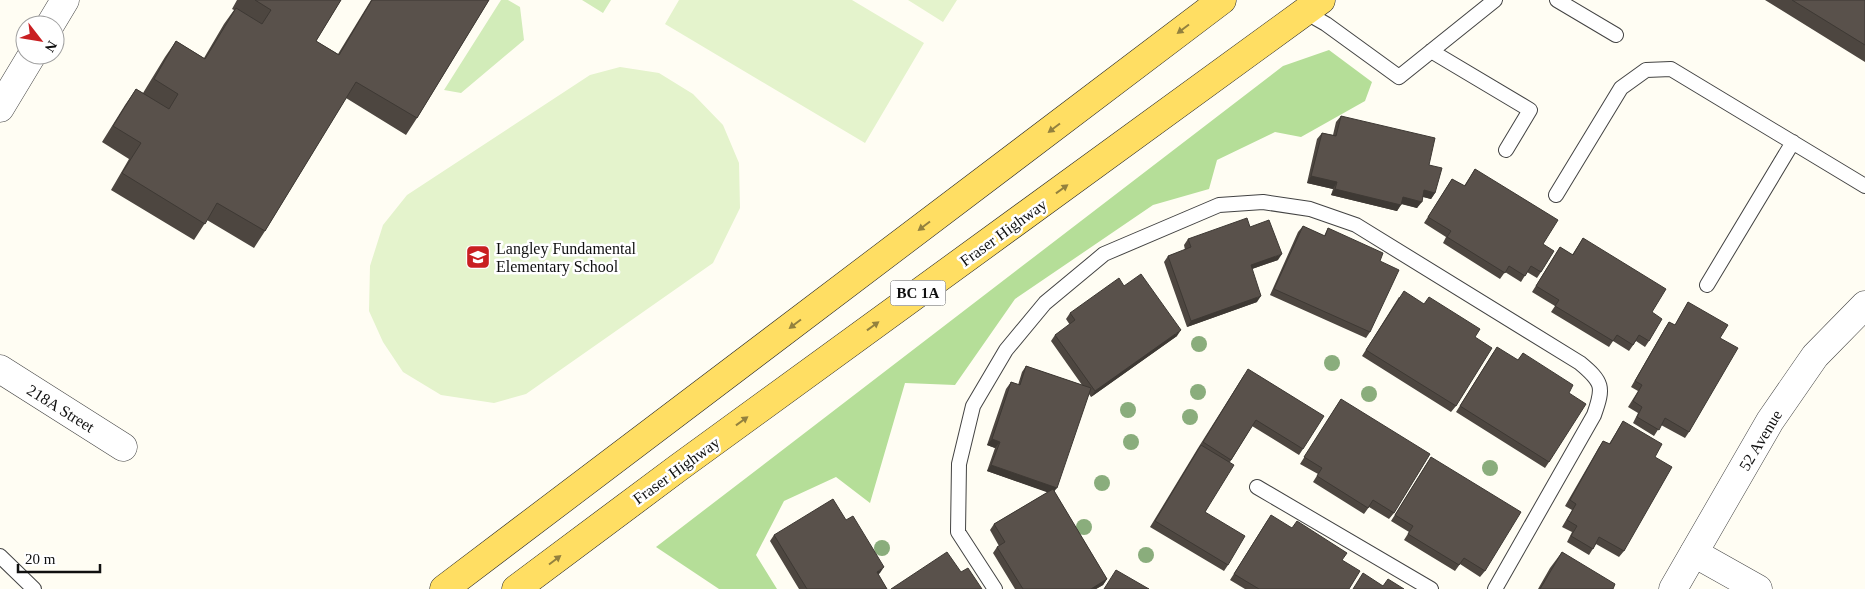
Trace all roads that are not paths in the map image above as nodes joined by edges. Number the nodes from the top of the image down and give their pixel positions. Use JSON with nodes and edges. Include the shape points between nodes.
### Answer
{"nodes":[{"id":1,"x":66,"y":0,"type":"edge"},
{"id":2,"x":1222,"y":0,"type":"edge"},
{"id":3,"x":1495,"y":0,"type":"edge"},
{"id":4,"x":1557,"y":0,"type":"edge"},
{"id":5,"x":1313,"y":6,"type":"edge"},
{"id":6,"x":56,"y":15,"type":"edge"},
{"id":7,"x":1616,"y":35,"type":"dead end"},
{"id":8,"x":1431,"y":50,"type":"junction"},
{"id":9,"x":26,"y":65,"type":"edge"},
{"id":10,"x":0,"y":108,"type":"edge"},
{"id":11,"x":1793,"y":142,"type":"junction"},
{"id":12,"x":1506,"y":150,"type":"dead end"},
{"id":13,"x":1865,"y":186,"type":"edge"},
{"id":14,"x":1556,"y":195,"type":"dead end"},
{"id":15,"x":1707,"y":285,"type":"dead end"},
{"id":16,"x":1865,"y":305,"type":"edge"},
{"id":17,"x":0,"y":369,"type":"edge"},
{"id":18,"x":123,"y":447,"type":"dead end"},
{"id":19,"x":1257,"y":487,"type":"dead end"},
{"id":20,"x":1694,"y":553,"type":"junction"},
{"id":21,"x":0,"y":556,"type":"edge"},
{"id":22,"x":34,"y":589,"type":"edge"},
{"id":23,"x":444,"y":589,"type":"edge"},
{"id":24,"x":516,"y":589,"type":"edge"},
{"id":25,"x":995,"y":589,"type":"edge"},
{"id":26,"x":1431,"y":589,"type":"edge"},
{"id":27,"x":1495,"y":589,"type":"edge"},
{"id":28,"x":1673,"y":589,"type":"edge"},
{"id":29,"x":1758,"y":589,"type":"edge"}],
"edges":[{"from":1,"to":6,"type":"street"},
{"from":2,"to":23,"type":"main road","number":"BC 1A","one_way":true},
{"from":3,"to":8,"type":"lane"},
{"from":4,"to":7,"type":"lane"},
{"from":5,"to":8,"type":"lane","via":[[1326,24],[1399,77]]},
{"from":24,"to":5,"type":"main road","name":"Fraser Highway","number":"BC 1A","one_way":true},
{"from":8,"to":12,"type":"lane","via":[[1530,110]]},
{"from":9,"to":10,"type":"street"},
{"from":11,"to":13,"type":"lane"},
{"from":11,"to":14,"type":"lane","via":[[1671,69],[1646,70],[1621,88]]},
{"from":11,"to":15,"type":"lane"},
{"from":16,"to":20,"type":"street","name":"52 Avenue","via":[[1815,356],[1775,413]]},
{"from":17,"to":18,"type":"street","name":"218A Street"},
{"from":19,"to":26,"type":"lane"},
{"from":20,"to":28,"type":"street","name":"52 Avenue"},
{"from":20,"to":29,"type":"street"},
{"from":21,"to":22,"type":"lane"},
{"from":25,"to":27,"type":"lane","via":[[958,532],[959,464],[973,406],[1006,350],[1045,303],[1104,254],[1219,205],[1263,202],[1310,209],[1356,225],[1580,363],[1597,377],[1602,394],[1594,415]]}]}
